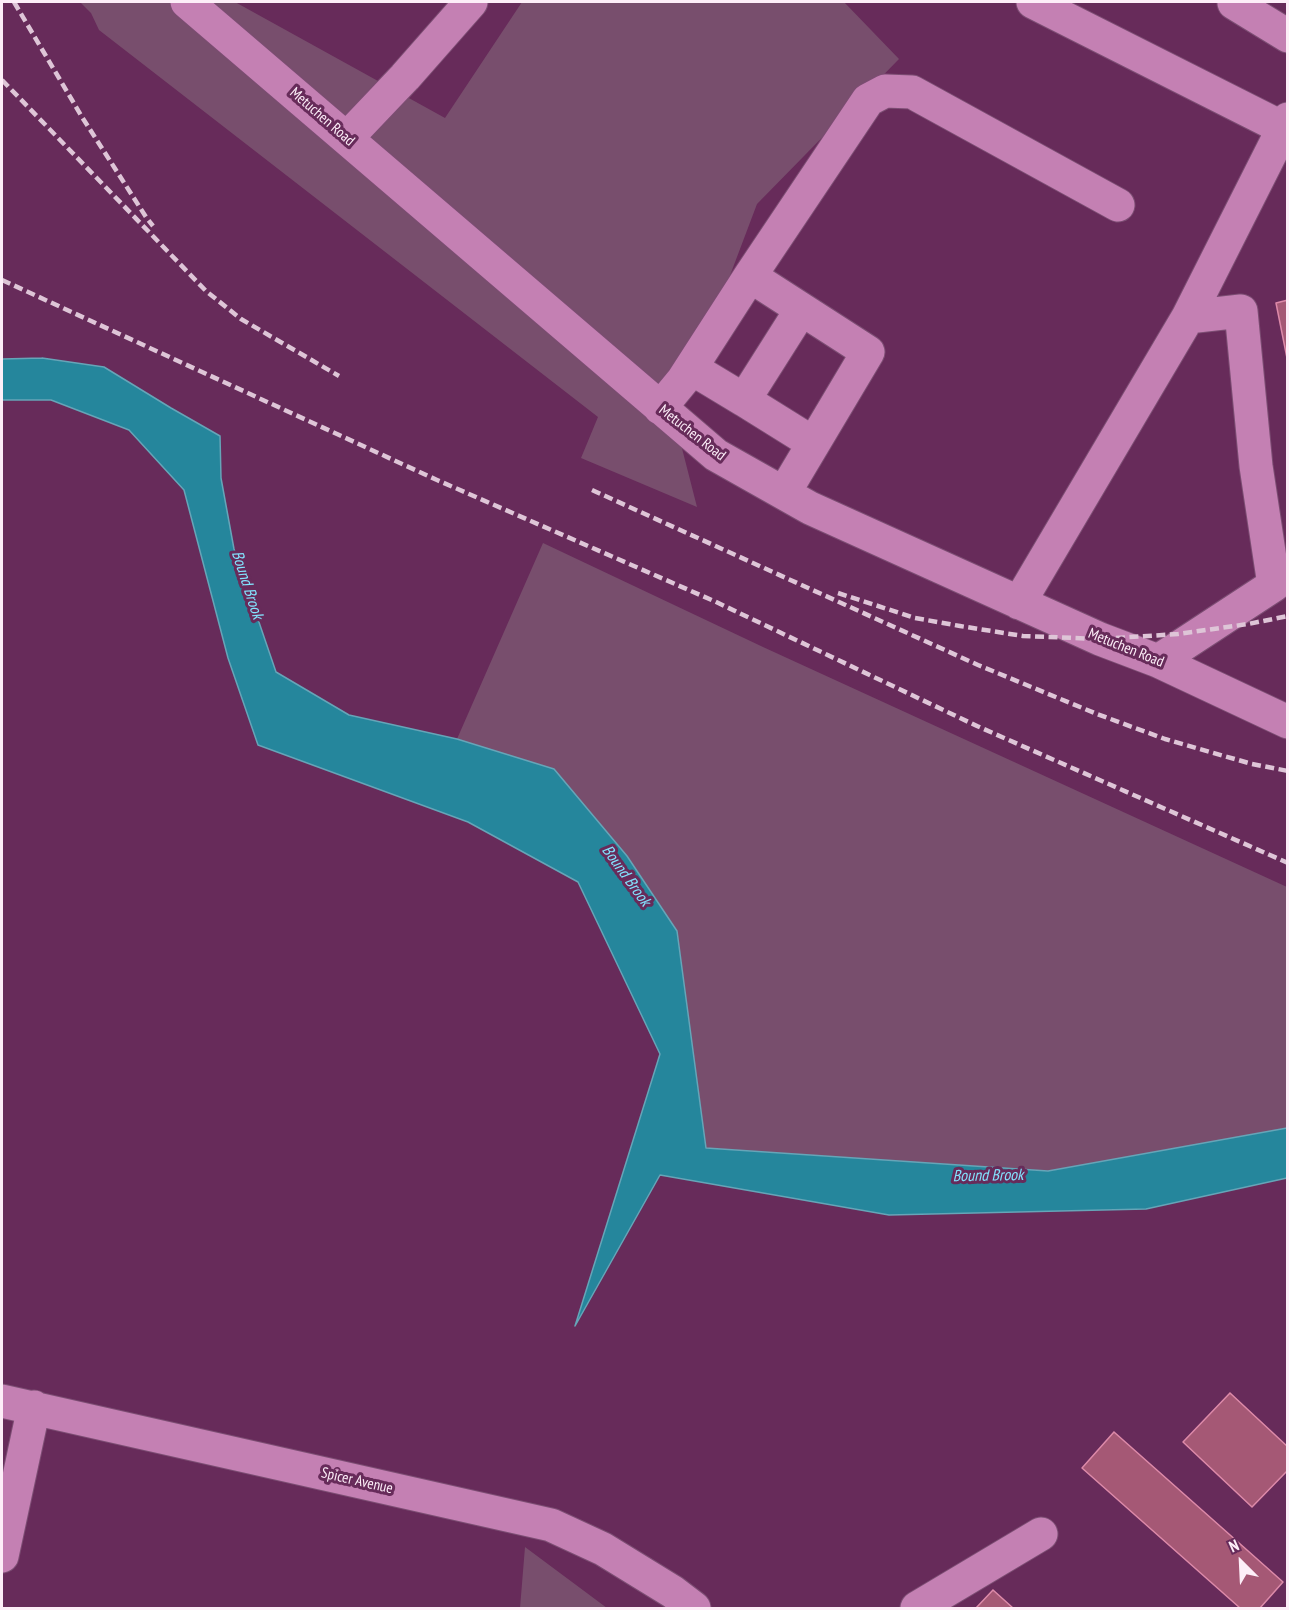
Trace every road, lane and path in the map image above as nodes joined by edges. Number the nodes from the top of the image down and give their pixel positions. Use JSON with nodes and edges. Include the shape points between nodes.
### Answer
{"nodes":[{"id":1,"x":187,"y":2,"type":"edge"},
{"id":2,"x":471,"y":2,"type":"edge"},
{"id":3,"x":1033,"y":2,"type":"edge"},
{"id":4,"x":1234,"y":2,"type":"edge"},
{"id":5,"x":1287,"y":36,"type":"edge"},
{"id":6,"x":1285,"y":123,"type":"edge"},
{"id":7,"x":347,"y":138,"type":"junction"},
{"id":8,"x":1118,"y":205,"type":"dead end"},
{"id":9,"x":750,"y":276,"type":"junction"},
{"id":10,"x":801,"y":310,"type":"junction"},
{"id":11,"x":1188,"y":317,"type":"junction"},
{"id":12,"x":687,"y":374,"type":"junction"},
{"id":13,"x":744,"y":400,"type":"junction"},
{"id":14,"x":660,"y":408,"type":"junction"},
{"id":15,"x":813,"y":443,"type":"junction"},
{"id":16,"x":784,"y":493,"type":"junction"},
{"id":17,"x":1019,"y":603,"type":"junction"},
{"id":18,"x":1158,"y":661,"type":"junction"},
{"id":19,"x":1281,"y":715,"type":"edge"},
{"id":20,"x":2,"y":1401,"type":"edge"},
{"id":21,"x":34,"y":1407,"type":"junction"},
{"id":22,"x":1041,"y":1534,"type":"dead end"},
{"id":23,"x":2,"y":1556,"type":"edge"},
{"id":24,"x":694,"y":1608,"type":"edge"},
{"id":25,"x":917,"y":1608,"type":"edge"}],
"edges":[{"from":1,"to":7,"type":"street","name":"Metuchen Road"},
{"from":2,"to":7,"type":"street"},
{"from":3,"to":6,"type":"street"},
{"from":4,"to":5,"type":"street"},
{"from":6,"to":11,"type":"street"},
{"from":7,"to":14,"type":"street","name":"Metuchen Road"},
{"from":8,"to":9,"type":"street","via":[[912,92],[885,91],[868,100]]},
{"from":9,"to":10,"type":"street"},
{"from":9,"to":12,"type":"street"},
{"from":10,"to":13,"type":"street"},
{"from":10,"to":15,"type":"street","via":[[868,352]]},
{"from":11,"to":17,"type":"street"},
{"from":11,"to":18,"type":"street","via":[[1241,311],[1256,466],[1274,585]]},
{"from":12,"to":13,"type":"street"},
{"from":12,"to":14,"type":"street"},
{"from":13,"to":15,"type":"street"},
{"from":14,"to":16,"type":"street","name":"Metuchen Road","via":[[716,455]]},
{"from":15,"to":16,"type":"street"},
{"from":16,"to":17,"type":"street","name":"Metuchen Road"},
{"from":17,"to":18,"type":"street","name":"Metuchen Road"},
{"from":18,"to":19,"type":"street","name":"Metuchen Road"},
{"from":20,"to":21,"type":"street","name":"Spicer Avenue"},
{"from":21,"to":23,"type":"street"},
{"from":21,"to":24,"type":"street","name":"Spicer Avenue","via":[[551,1525],[603,1549]]},
{"from":22,"to":25,"type":"street"}]}
